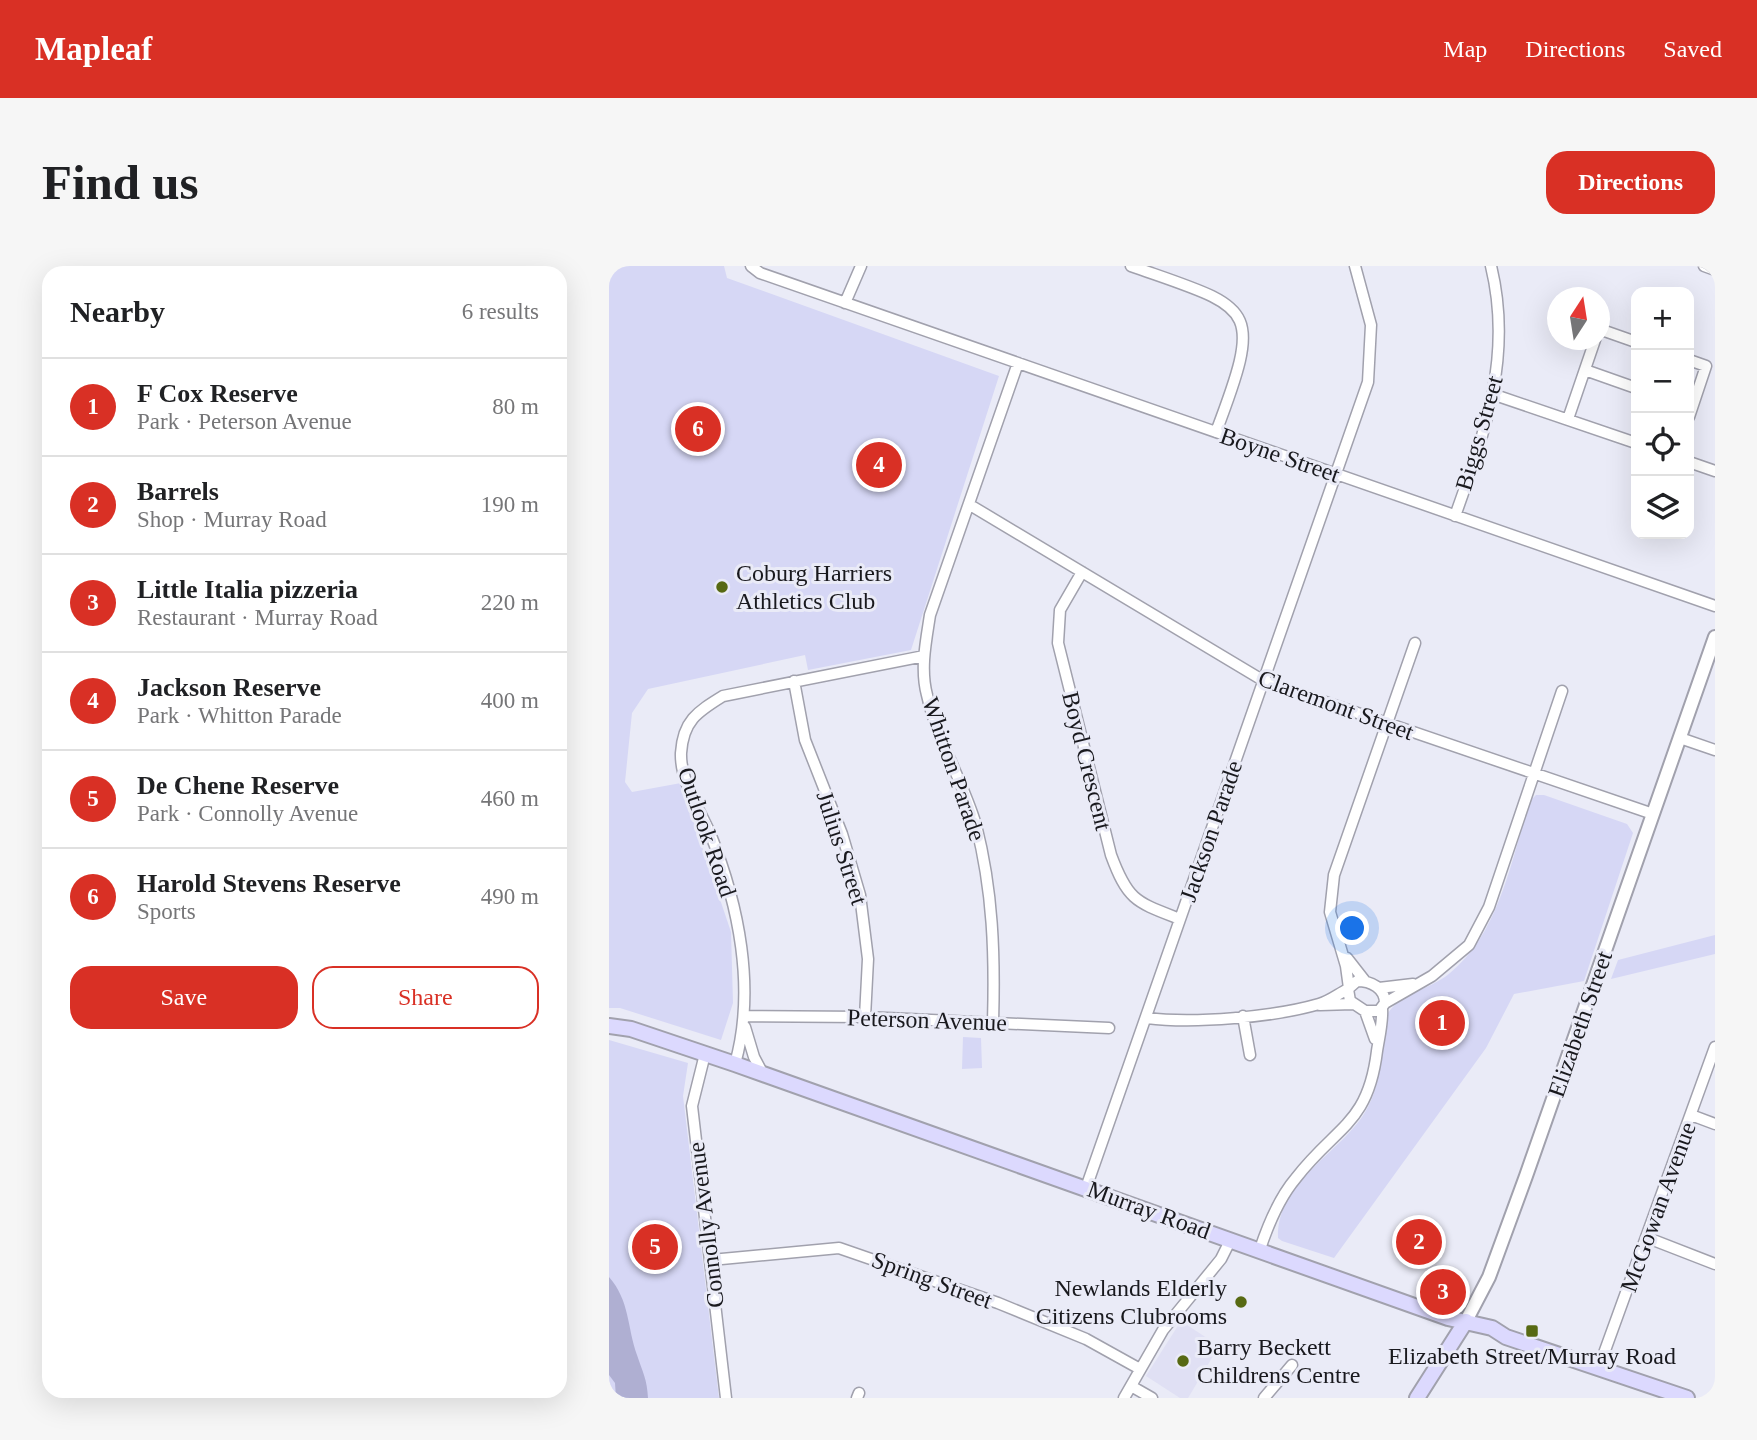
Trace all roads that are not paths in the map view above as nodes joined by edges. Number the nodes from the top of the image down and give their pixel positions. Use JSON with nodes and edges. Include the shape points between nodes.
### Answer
{"nodes":[{"id":1,"x":751,"y":266,"type":"edge"},
{"id":2,"x":861,"y":266,"type":"edge"},
{"id":3,"x":1131,"y":266,"type":"edge"},
{"id":4,"x":1355,"y":266,"type":"edge"},
{"id":5,"x":1491,"y":266,"type":"edge"},
{"id":6,"x":1705,"y":266,"type":"edge"},
{"id":7,"x":1715,"y":270,"type":"edge"},
{"id":8,"x":845,"y":303,"type":"junction"},
{"id":9,"x":1610,"y":333,"type":"edge"},
{"id":10,"x":1631,"y":340,"type":"edge"},
{"id":11,"x":1592,"y":350,"type":"edge"},
{"id":12,"x":1694,"y":362,"type":"edge"},
{"id":13,"x":1018,"y":363,"type":"junction"},
{"id":14,"x":1585,"y":370,"type":"junction"},
{"id":15,"x":1631,"y":386,"type":"edge"},
{"id":16,"x":1495,"y":395,"type":"junction"},
{"id":17,"x":1694,"y":399,"type":"edge"},
{"id":18,"x":1568,"y":419,"type":"junction"},
{"id":19,"x":1216,"y":432,"type":"junction"},
{"id":20,"x":1631,"y":441,"type":"edge"},
{"id":21,"x":1694,"y":464,"type":"edge"},
{"id":22,"x":1715,"y":471,"type":"edge"},
{"id":23,"x":1336,"y":474,"type":"junction"},
{"id":24,"x":970,"y":505,"type":"junction"},
{"id":25,"x":1455,"y":516,"type":"junction"},
{"id":26,"x":1082,"y":572,"type":"junction"},
{"id":27,"x":1715,"y":606,"type":"edge"},
{"id":28,"x":1715,"y":637,"type":"edge"},
{"id":29,"x":1415,"y":643,"type":"dead end"},
{"id":30,"x":923,"y":656,"type":"junction"},
{"id":31,"x":794,"y":681,"type":"junction"},
{"id":32,"x":1264,"y":681,"type":"junction"},
{"id":33,"x":1562,"y":691,"type":"dead end"},
{"id":34,"x":1387,"y":724,"type":"junction"},
{"id":35,"x":1679,"y":738,"type":"junction"},
{"id":36,"x":1715,"y":750,"type":"edge"},
{"id":37,"x":1534,"y":774,"type":"junction"},
{"id":38,"x":1653,"y":814,"type":"junction"},
{"id":39,"x":1180,"y":919,"type":"junction"},
{"id":40,"x":1342,"y":952,"type":"junction"},
{"id":41,"x":1365,"y":981,"type":"junction"},
{"id":42,"x":1420,"y":982,"type":"junction"},
{"id":43,"x":1379,"y":988,"type":"junction"},
{"id":44,"x":1348,"y":989,"type":"junction"},
{"id":45,"x":1353,"y":1004,"type":"junction"},
{"id":46,"x":1315,"y":1005,"type":"junction"},
{"id":47,"x":1384,"y":1006,"type":"junction"},
{"id":48,"x":1365,"y":1012,"type":"junction"},
{"id":49,"x":1244,"y":1016,"type":"junction"},
{"id":50,"x":865,"y":1017,"type":"junction"},
{"id":51,"x":1147,"y":1018,"type":"junction"},
{"id":52,"x":744,"y":1020,"type":"junction"},
{"id":53,"x":993,"y":1023,"type":"junction"},
{"id":54,"x":614,"y":1026,"type":"edge"},
{"id":55,"x":1109,"y":1028,"type":"dead end"},
{"id":56,"x":1715,"y":1047,"type":"edge"},
{"id":57,"x":1377,"y":1050,"type":"junction"},
{"id":58,"x":705,"y":1054,"type":"junction"},
{"id":59,"x":1250,"y":1055,"type":"dead end"},
{"id":60,"x":735,"y":1064,"type":"junction"},
{"id":61,"x":763,"y":1074,"type":"junction"},
{"id":62,"x":1691,"y":1115,"type":"junction"},
{"id":63,"x":1715,"y":1124,"type":"edge"},
{"id":64,"x":1086,"y":1188,"type":"junction"},
{"id":65,"x":1648,"y":1238,"type":"junction"},
{"id":66,"x":1231,"y":1239,"type":"junction"},
{"id":67,"x":1260,"y":1249,"type":"junction"},
{"id":68,"x":711,"y":1260,"type":"junction"},
{"id":69,"x":1715,"y":1264,"type":"edge"},
{"id":70,"x":1466,"y":1321,"type":"junction"},
{"id":71,"x":1292,"y":1365,"type":"dead end"},
{"id":72,"x":1599,"y":1367,"type":"junction"},
{"id":73,"x":1140,"y":1369,"type":"junction"},
{"id":74,"x":1131,"y":1386,"type":"junction"},
{"id":75,"x":726,"y":1398,"type":"edge"},
{"id":76,"x":1124,"y":1398,"type":"edge"},
{"id":77,"x":1152,"y":1398,"type":"edge"},
{"id":78,"x":1264,"y":1398,"type":"edge"},
{"id":79,"x":1417,"y":1398,"type":"edge"},
{"id":80,"x":1687,"y":1398,"type":"edge"}],
"edges":[{"from":1,"to":8,"type":"street","name":"Boyne Street"},
{"from":2,"to":8,"type":"street"},
{"from":3,"to":19,"type":"street","via":[[1220,297],[1242,322],[1243,357]]},
{"from":4,"to":23,"type":"street","name":"Jackson Parade","via":[[1370,311],[1371,355],[1368,382]]},
{"from":5,"to":16,"type":"street","name":"Biggs Street","via":[[1500,330]]},
{"from":6,"to":7,"type":"street"},
{"from":8,"to":13,"type":"street","name":"Boyne Street"},
{"from":9,"to":10,"type":"street"},
{"from":11,"to":14,"type":"street"},
{"from":12,"to":17,"type":"street","via":[[1706,366]]},
{"from":13,"to":19,"type":"street","name":"Boyne Street"},
{"from":13,"to":24,"type":"street","name":"Whitton Parade"},
{"from":14,"to":15,"type":"street"},
{"from":14,"to":18,"type":"street"},
{"from":16,"to":18,"type":"street"},
{"from":16,"to":25,"type":"street","name":"Biggs Street"},
{"from":18,"to":20,"type":"street"},
{"from":19,"to":23,"type":"street","name":"Boyne Street"},
{"from":21,"to":22,"type":"street"},
{"from":23,"to":25,"type":"street","name":"Boyne Street"},
{"from":23,"to":32,"type":"street","name":"Jackson Parade"},
{"from":24,"to":26,"type":"street","name":"Claremont Street"},
{"from":24,"to":30,"type":"street","name":"Whitton Parade","via":[[930,615]]},
{"from":25,"to":27,"type":"street","name":"Boyne Street"},
{"from":26,"to":32,"type":"street","name":"Claremont Street"},
{"from":26,"to":39,"type":"street","name":"Boyd Crescent","via":[[1061,610],[1058,643],[1111,855],[1122,885],[1140,904]]},
{"from":28,"to":35,"type":"street","name":"Elizabeth Street"},
{"from":29,"to":34,"type":"street"},
{"from":30,"to":31,"type":"street","name":"Outlook Road"},
{"from":30,"to":53,"type":"street","name":"Whitton Parade","via":[[926,694],[961,782],[985,866],[995,951]]},
{"from":31,"to":50,"type":"street","name":"Julius Street","via":[[805,740],[860,895],[868,959]]},
{"from":31,"to":52,"type":"street","name":"Outlook Road","via":[[723,696],[695,714],[684,735],[684,778],[729,885],[741,949]]},
{"from":32,"to":34,"type":"street","name":"Claremont Street"},
{"from":32,"to":39,"type":"street","name":"Jackson Parade"},
{"from":33,"to":37,"type":"street"},
{"from":34,"to":37,"type":"street","name":"Claremont Street"},
{"from":34,"to":40,"type":"street","via":[[1334,875],[1330,912]]},
{"from":35,"to":36,"type":"street"},
{"from":35,"to":38,"type":"street","name":"Elizabeth Street"},
{"from":37,"to":38,"type":"street","name":"Claremont Street"},
{"from":37,"to":42,"type":"street","via":[[1479,927],[1452,962]]},
{"from":38,"to":70,"type":"street","name":"Elizabeth Street","via":[[1500,1246]]},
{"from":39,"to":51,"type":"street","name":"Jackson Parade"},
{"from":40,"to":41,"type":"street"},
{"from":40,"to":44,"type":"street"},
{"from":41,"to":43,"type":"street"},
{"from":41,"to":44,"type":"street"},
{"from":42,"to":43,"type":"street"},
{"from":42,"to":47,"type":"street"},
{"from":43,"to":47,"type":"street"},
{"from":44,"to":45,"type":"street"},
{"from":44,"to":46,"type":"street"},
{"from":45,"to":46,"type":"street"},
{"from":45,"to":48,"type":"street"},
{"from":46,"to":49,"type":"street"},
{"from":47,"to":48,"type":"street","via":[[1374,1013]]},
{"from":47,"to":57,"type":"street"},
{"from":48,"to":57,"type":"street"},
{"from":49,"to":51,"type":"street","via":[[1187,1022]]},
{"from":49,"to":59,"type":"street"},
{"from":50,"to":52,"type":"street","name":"Peterson Avenue"},
{"from":50,"to":53,"type":"street","name":"Peterson Avenue"},
{"from":51,"to":64,"type":"street","name":"Jackson Parade"},
{"from":52,"to":60,"type":"street","name":"Outlook Road"},
{"from":52,"to":61,"type":"street","name":"Outlook Road"},
{"from":53,"to":55,"type":"street","name":"Peterson Avenue"},
{"from":54,"to":58,"type":"main road","name":"Murray Road"},
{"from":56,"to":62,"type":"street","name":"McGowan Avenue"},
{"from":57,"to":67,"type":"street","via":[[1374,1078],[1361,1105],[1336,1138],[1295,1178]]},
{"from":58,"to":60,"type":"main road","name":"Murray Road"},
{"from":58,"to":68,"type":"street","name":"Connolly Avenue","via":[[692,1106]]},
{"from":60,"to":61,"type":"main road","name":"Murray Road"},
{"from":61,"to":64,"type":"main road","name":"Murray Road"},
{"from":62,"to":63,"type":"street"},
{"from":62,"to":65,"type":"street","name":"McGowan Avenue"},
{"from":64,"to":66,"type":"main road","name":"Murray Road"},
{"from":65,"to":69,"type":"street"},
{"from":65,"to":72,"type":"street","name":"McGowan Avenue"},
{"from":66,"to":67,"type":"main road","name":"Murray Road"},
{"from":66,"to":73,"type":"street","via":[[1221,1259],[1163,1330]]},
{"from":67,"to":70,"type":"main road","name":"Murray Road"},
{"from":68,"to":73,"type":"street","name":"Spring Street","via":[[839,1248],[998,1303],[1086,1339]]},
{"from":68,"to":75,"type":"street","name":"Connolly Avenue"},
{"from":70,"to":72,"type":"main road","name":"Murray Road"},
{"from":70,"to":79,"type":"main road","name":"Elizabeth Street"},
{"from":71,"to":78,"type":"street"},
{"from":72,"to":80,"type":"main road","name":"Murray Road"},
{"from":73,"to":74,"type":"street"},
{"from":74,"to":76,"type":"street"},
{"from":74,"to":77,"type":"street"}]}
